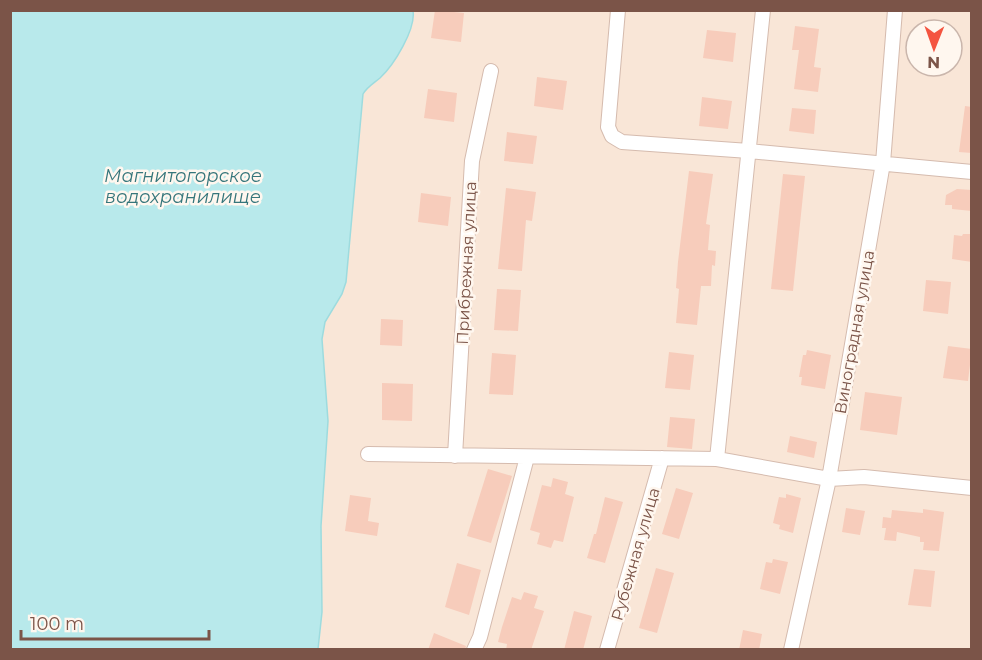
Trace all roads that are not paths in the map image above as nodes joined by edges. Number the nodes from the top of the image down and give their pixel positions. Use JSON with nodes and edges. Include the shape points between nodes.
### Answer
{"nodes":[{"id":1,"x":618,"y":10,"type":"edge"},
{"id":2,"x":763,"y":10,"type":"edge"},
{"id":3,"x":895,"y":10,"type":"edge"},
{"id":4,"x":490,"y":71,"type":"dead end"},
{"id":5,"x":749,"y":151,"type":"junction"},
{"id":6,"x":883,"y":163,"type":"junction"},
{"id":7,"x":972,"y":172,"type":"edge"},
{"id":8,"x":368,"y":454,"type":"dead end"},
{"id":9,"x":455,"y":456,"type":"junction"},
{"id":10,"x":527,"y":457,"type":"junction"},
{"id":11,"x":663,"y":458,"type":"junction"},
{"id":12,"x":717,"y":459,"type":"junction"},
{"id":13,"x":829,"y":480,"type":"junction"},
{"id":14,"x":972,"y":488,"type":"edge"},
{"id":15,"x":474,"y":650,"type":"edge"},
{"id":16,"x":607,"y":650,"type":"edge"},
{"id":17,"x":791,"y":650,"type":"edge"}],
"edges":[{"from":1,"to":5,"type":"street","via":[[608,127],[612,136],[640,145]]},
{"from":2,"to":5,"type":"street"},
{"from":3,"to":6,"type":"street","name":"Виноградная улица"},
{"from":4,"to":9,"type":"street","name":"Прибрежная улица","via":[[472,161]]},
{"from":5,"to":6,"type":"street"},
{"from":5,"to":12,"type":"street"},
{"from":6,"to":7,"type":"street"},
{"from":6,"to":13,"type":"street","name":"Виноградная улица"},
{"from":8,"to":9,"type":"street"},
{"from":9,"to":10,"type":"street"},
{"from":10,"to":11,"type":"street"},
{"from":10,"to":15,"type":"street"},
{"from":11,"to":12,"type":"street"},
{"from":11,"to":16,"type":"street","name":"Рубежная улица"},
{"from":12,"to":13,"type":"street"},
{"from":13,"to":14,"type":"street","via":[[864,477]]},
{"from":13,"to":17,"type":"street","name":"Виноградная улица"}]}
